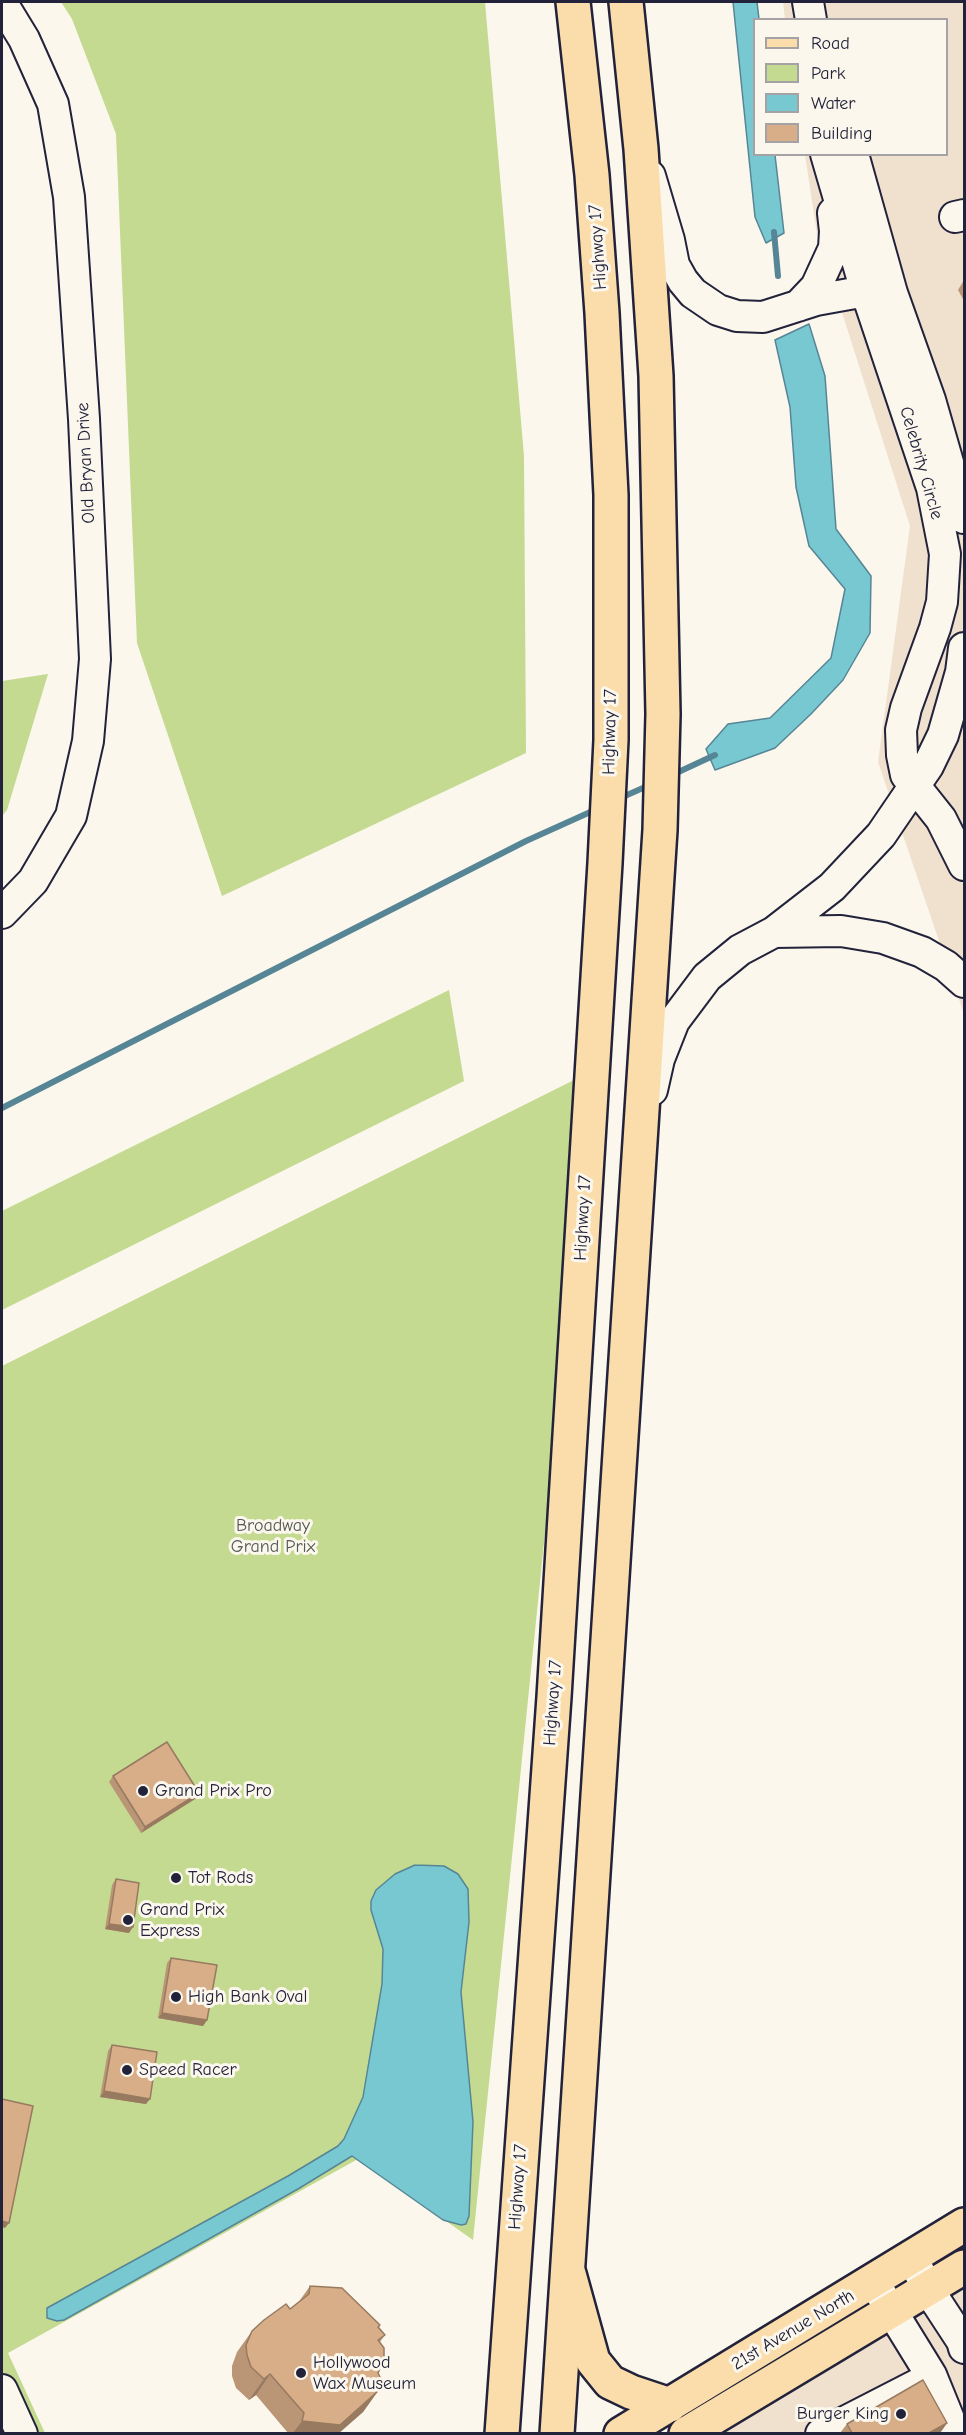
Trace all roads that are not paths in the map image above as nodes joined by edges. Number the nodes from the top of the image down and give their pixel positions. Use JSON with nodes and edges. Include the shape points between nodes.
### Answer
{"nodes":[{"id":1,"x":573,"y":2,"type":"edge"},
{"id":2,"x":626,"y":2,"type":"edge"},
{"id":3,"x":808,"y":2,"type":"edge"},
{"id":4,"x":2,"y":3,"type":"edge"},
{"id":5,"x":811,"y":18,"type":"edge"},
{"id":6,"x":641,"y":149,"type":"junction"},
{"id":7,"x":836,"y":159,"type":"edge"},
{"id":8,"x":879,"y":292,"type":"junction"},
{"id":9,"x":798,"y":306,"type":"junction"},
{"id":10,"x":964,"y":518,"type":"edge"},
{"id":11,"x":964,"y":648,"type":"edge"},
{"id":12,"x":914,"y":786,"type":"junction"},
{"id":13,"x":964,"y":865,"type":"edge"},
{"id":14,"x":2,"y":913,"type":"edge"},
{"id":15,"x":774,"y":932,"type":"junction"},
{"id":16,"x":964,"y":982,"type":"edge"},
{"id":17,"x":640,"y":1136,"type":"junction"},
{"id":18,"x":964,"y":2225,"type":"edge"},
{"id":19,"x":912,"y":2258,"type":"junction"},
{"id":20,"x":964,"y":2267,"type":"edge"},
{"id":21,"x":567,"y":2268,"type":"junction"},
{"id":22,"x":873,"y":2282,"type":"junction"},
{"id":23,"x":928,"y":2289,"type":"junction"},
{"id":24,"x":891,"y":2309,"type":"junction"},
{"id":25,"x":964,"y":2348,"type":"edge"},
{"id":26,"x":932,"y":2377,"type":"junction"},
{"id":27,"x":2,"y":2393,"type":"edge"},
{"id":28,"x":669,"y":2405,"type":"junction"},
{"id":29,"x":22,"y":2433,"type":"edge"},
{"id":30,"x":502,"y":2433,"type":"edge"},
{"id":31,"x":557,"y":2433,"type":"edge"},
{"id":32,"x":621,"y":2433,"type":"edge"},
{"id":33,"x":686,"y":2433,"type":"edge"},
{"id":34,"x":821,"y":2433,"type":"edge"},
{"id":35,"x":952,"y":2433,"type":"edge"}],
"edges":[{"from":1,"to":30,"type":"main road","name":"Highway 17","via":[[603,324],[610,495],[611,740],[554,1697]]},
{"from":2,"to":6,"type":"main road"},
{"from":3,"to":5,"type":"street"},
{"from":4,"to":14,"type":"street","name":"Old Bryan Drive","via":[[24,39],[53,104],[69,197],[95,659],[88,741],[71,816],[33,881]]},
{"from":6,"to":9,"type":"street","via":[[674,265],[693,294],[718,310],[737,316],[763,317]]},
{"from":6,"to":17,"type":"main road","via":[[657,376],[663,714],[660,830]]},
{"from":7,"to":8,"type":"street","name":"Celebrity Circle"},
{"from":7,"to":9,"type":"street","via":[[834,248],[816,288]]},
{"from":8,"to":9,"type":"street"},
{"from":8,"to":10,"type":"street","name":"Celebrity Circle","via":[[930,400]]},
{"from":8,"to":12,"type":"street","name":"Celebrity Circle","via":[[932,488],[945,554],[942,602],[901,730],[906,775]]},
{"from":11,"to":12,"type":"street","via":[[943,735]]},
{"from":12,"to":13,"type":"street","name":"Celebrity Circle","via":[[941,819]]},
{"from":12,"to":15,"type":"street","via":[[881,835],[840,878]]},
{"from":15,"to":16,"type":"street","via":[[841,931],[883,938],[922,952]]},
{"from":15,"to":17,"type":"street","via":[[740,950],[707,977],[674,1021],[659,1059]]},
{"from":17,"to":21,"type":"main road"},
{"from":18,"to":19,"type":"main road","name":"21st Avenue North"},
{"from":19,"to":22,"type":"main road","name":"21st Avenue North"},
{"from":19,"to":23,"type":"street"},
{"from":20,"to":23,"type":"main road","name":"21st Avenue North"},
{"from":21,"to":28,"type":"main road","via":[[592,2361],[610,2382]]},
{"from":21,"to":31,"type":"main road"},
{"from":22,"to":24,"type":"street"},
{"from":22,"to":28,"type":"main road","name":"21st Avenue North"},
{"from":23,"to":24,"type":"main road","name":"21st Avenue North"},
{"from":23,"to":25,"type":"street"},
{"from":24,"to":26,"type":"street"},
{"from":24,"to":33,"type":"main road","name":"21st Avenue North"},
{"from":26,"to":34,"type":"street","via":[[877,2416]]},
{"from":26,"to":35,"type":"street"},
{"from":27,"to":29,"type":"street"},
{"from":28,"to":32,"type":"main road","name":"21st Avenue North"}]}
